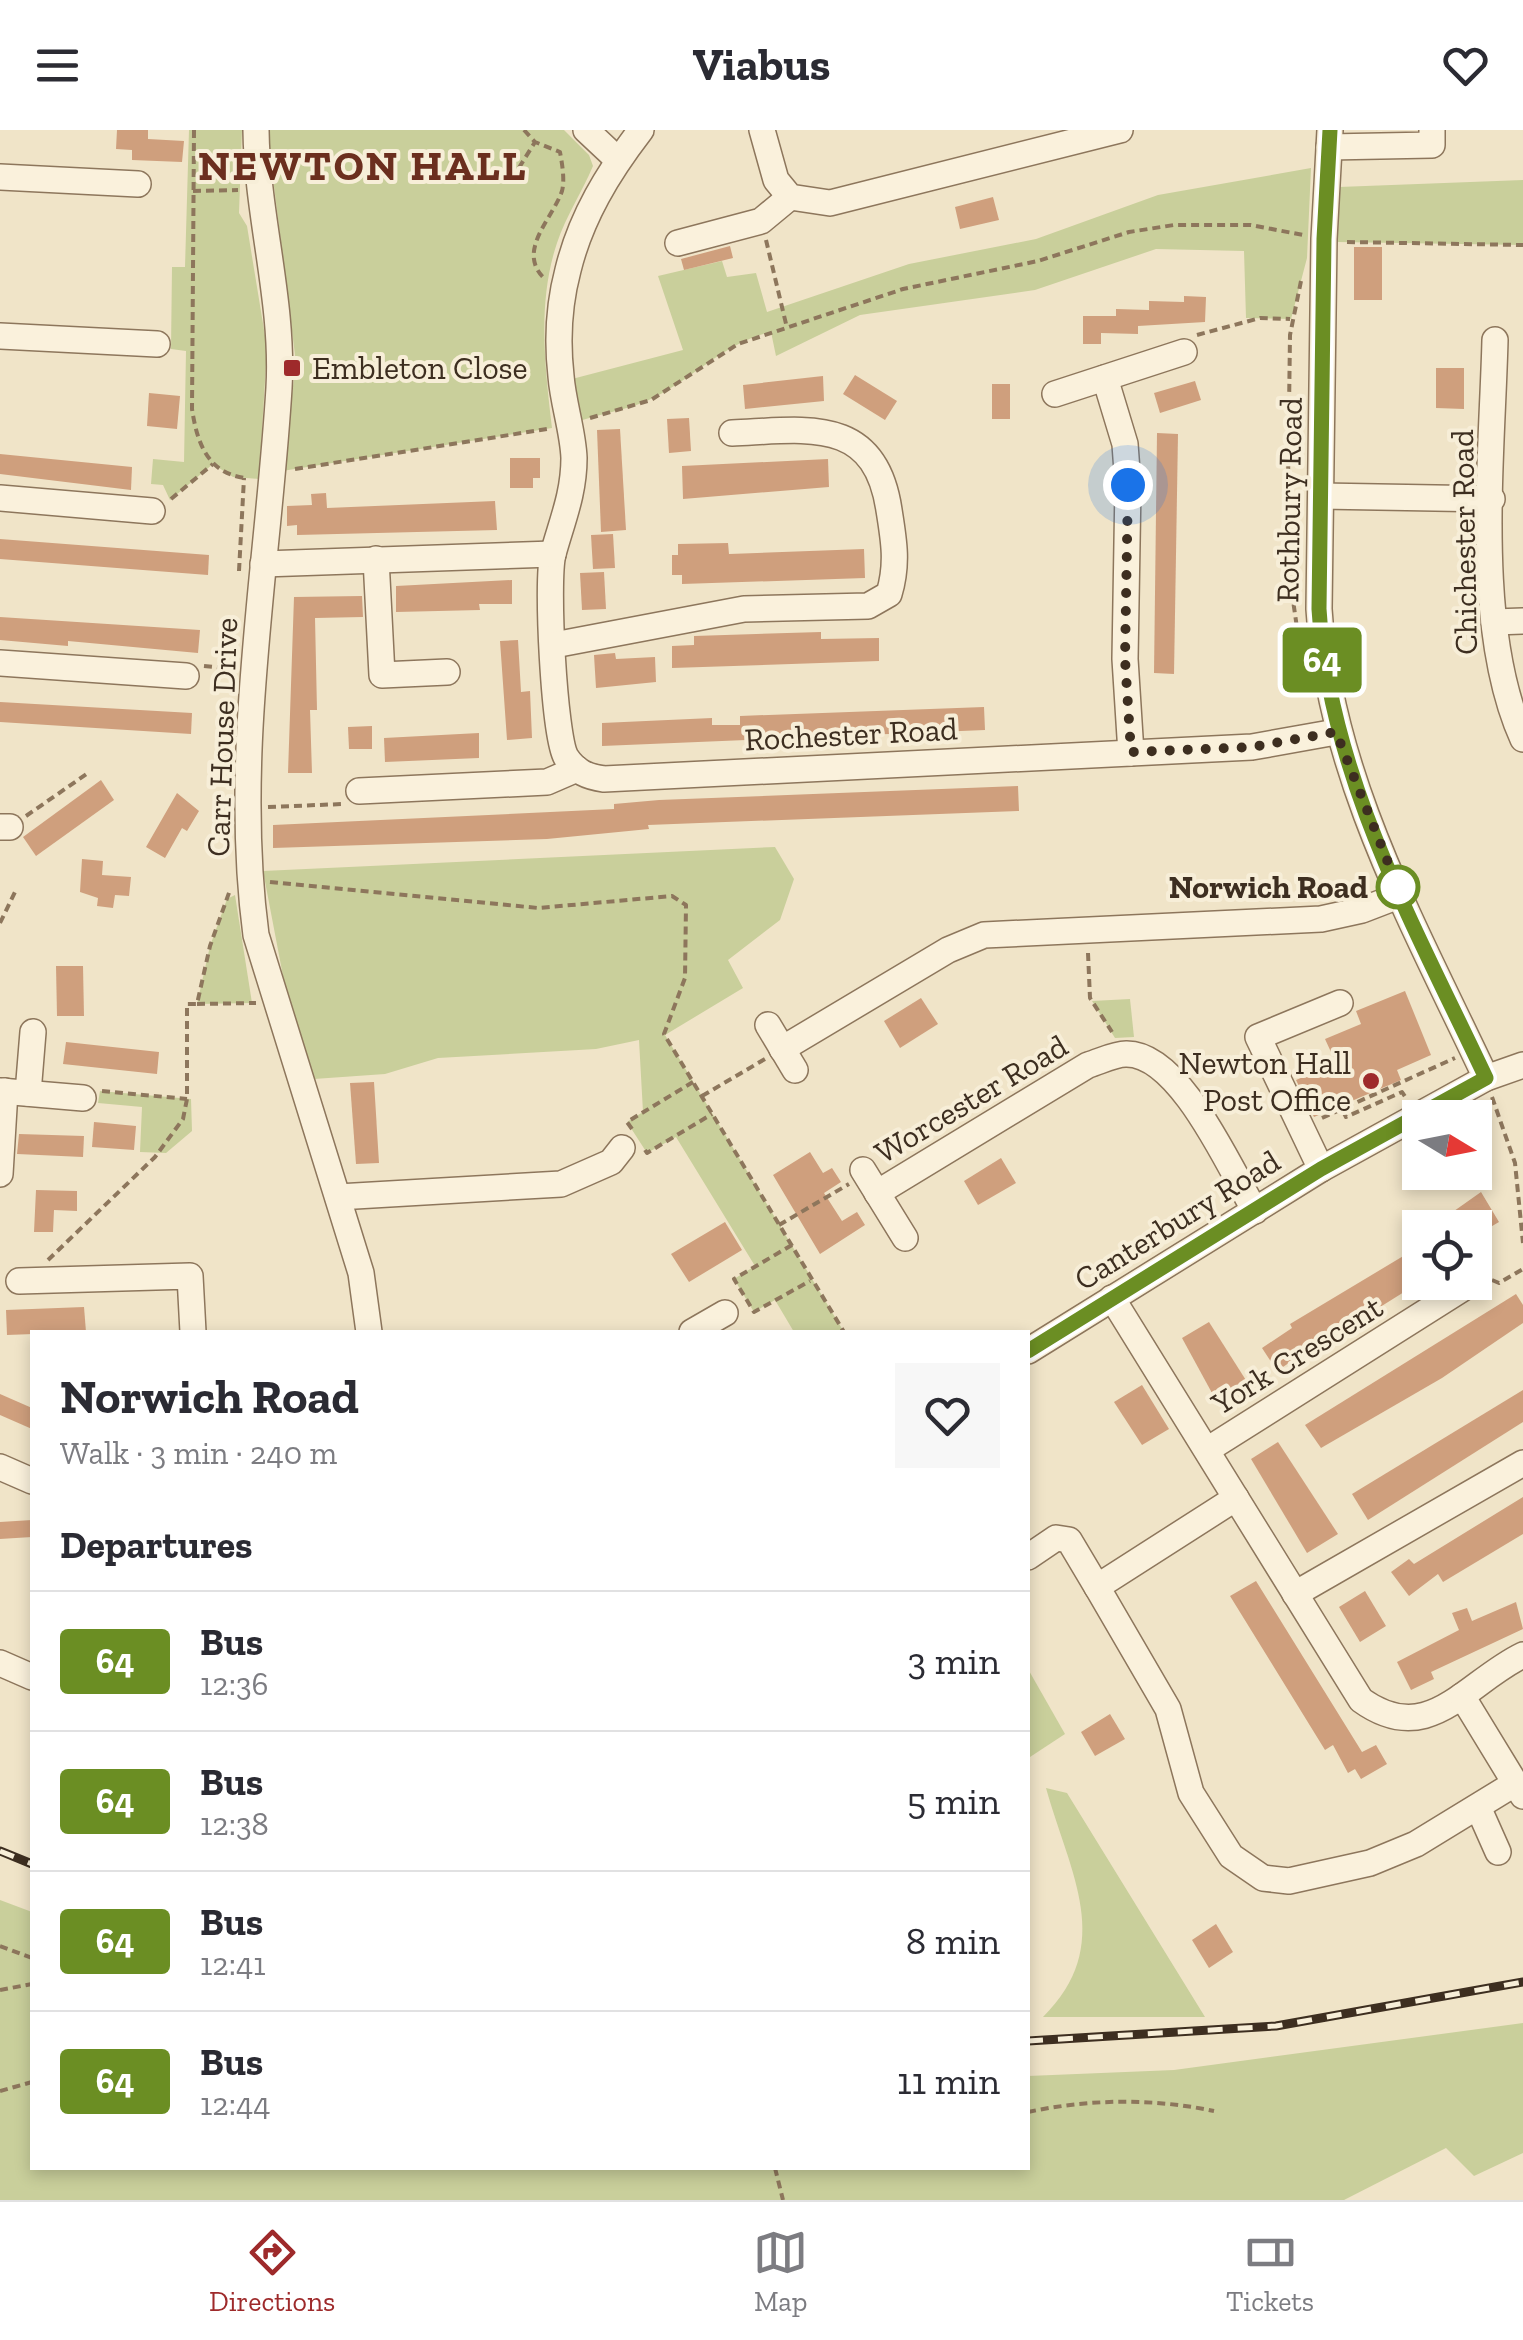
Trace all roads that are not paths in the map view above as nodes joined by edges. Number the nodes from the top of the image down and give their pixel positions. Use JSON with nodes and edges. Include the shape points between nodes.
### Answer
{"nodes":[{"id":1,"x":256,"y":130,"type":"edge"},
{"id":2,"x":586,"y":130,"type":"edge"},
{"id":3,"x":641,"y":130,"type":"edge"},
{"id":4,"x":762,"y":130,"type":"edge"},
{"id":5,"x":1120,"y":130,"type":"edge"},
{"id":6,"x":1432,"y":130,"type":"edge"},
{"id":7,"x":1330,"y":139,"type":"edge"},
{"id":8,"x":618,"y":160,"type":"junction"},
{"id":9,"x":0,"y":177,"type":"edge"},
{"id":10,"x":138,"y":184,"type":"dead end"},
{"id":11,"x":790,"y":197,"type":"junction"},
{"id":12,"x":678,"y":243,"type":"dead end"},
{"id":13,"x":0,"y":336,"type":"edge"},
{"id":14,"x":1494,"y":340,"type":"dead end"},
{"id":15,"x":156,"y":344,"type":"dead end"},
{"id":16,"x":1184,"y":352,"type":"road end"},
{"id":17,"x":1106,"y":378,"type":"junction"},
{"id":18,"x":1055,"y":394,"type":"dead end"},
{"id":19,"x":732,"y":433,"type":"dead end"},
{"id":20,"x":1321,"y":496,"type":"junction"},
{"id":21,"x":0,"y":498,"type":"edge"},
{"id":22,"x":1492,"y":499,"type":"junction"},
{"id":23,"x":152,"y":511,"type":"road end"},
{"id":24,"x":553,"y":554,"type":"junction"},
{"id":25,"x":376,"y":559,"type":"junction"},
{"id":26,"x":263,"y":564,"type":"junction"},
{"id":27,"x":1523,"y":620,"type":"edge"},
{"id":28,"x":1494,"y":622,"type":"junction"},
{"id":29,"x":554,"y":644,"type":"junction"},
{"id":30,"x":0,"y":662,"type":"edge"},
{"id":31,"x":447,"y":672,"type":"dead end"},
{"id":32,"x":186,"y":676,"type":"road end"},
{"id":33,"x":1336,"y":732,"type":"junction"},
{"id":34,"x":1523,"y":739,"type":"edge"},
{"id":35,"x":1131,"y":752,"type":"junction"},
{"id":36,"x":577,"y":769,"type":"junction"},
{"id":37,"x":359,"y":791,"type":"road end"},
{"id":38,"x":1401,"y":895,"type":"junction"},
{"id":39,"x":1340,"y":1003,"type":"dead end"},
{"id":40,"x":768,"y":1026,"type":"dead end"},
{"id":41,"x":34,"y":1032,"type":"dead end"},
{"id":42,"x":1523,"y":1065,"type":"edge"},
{"id":43,"x":1486,"y":1078,"type":"junction"},
{"id":44,"x":11,"y":1092,"type":"edge"},
{"id":45,"x":83,"y":1098,"type":"road end"},
{"id":46,"x":622,"y":1148,"type":"dead end"},
{"id":47,"x":1321,"y":1169,"type":"junction"},
{"id":48,"x":0,"y":1174,"type":"edge"},
{"id":49,"x":338,"y":1196,"type":"junction"},
{"id":50,"x":1255,"y":1211,"type":"junction"},
{"id":51,"x":904,"y":1238,"type":"dead end"},
{"id":52,"x":20,"y":1281,"type":"dead end"},
{"id":53,"x":1112,"y":1298,"type":"junction"},
{"id":54,"x":1445,"y":1300,"type":"edge"},
{"id":55,"x":725,"y":1313,"type":"dead end"},
{"id":56,"x":193,"y":1330,"type":"edge"},
{"id":57,"x":370,"y":1330,"type":"edge"},
{"id":58,"x":695,"y":1330,"type":"edge"},
{"id":59,"x":1030,"y":1350,"type":"edge"},
{"id":60,"x":1207,"y":1450,"type":"junction"},
{"id":61,"x":1523,"y":1463,"type":"edge"},
{"id":62,"x":0,"y":1467,"type":"edge"},
{"id":63,"x":30,"y":1480,"type":"edge"},
{"id":64,"x":1236,"y":1498,"type":"junction"},
{"id":65,"x":1030,"y":1556,"type":"edge"},
{"id":66,"x":1097,"y":1587,"type":"junction"},
{"id":67,"x":1295,"y":1594,"type":"junction"},
{"id":68,"x":1523,"y":1655,"type":"edge"},
{"id":69,"x":0,"y":1663,"type":"edge"},
{"id":70,"x":30,"y":1676,"type":"edge"},
{"id":71,"x":1462,"y":1696,"type":"junction"},
{"id":72,"x":1519,"y":1790,"type":"edge"},
{"id":73,"x":1478,"y":1807,"type":"junction"},
{"id":74,"x":1498,"y":1852,"type":"dead end"}],
"edges":[{"from":1,"to":26,"type":"street","name":"Carr House Drive","via":[[280,350]]},
{"from":2,"to":8,"type":"street"},
{"from":3,"to":8,"type":"street"},
{"from":4,"to":11,"type":"street","via":[[776,180]]},
{"from":5,"to":11,"type":"street","via":[[830,204]]},
{"from":6,"to":7,"type":"street","via":[[1432,145]]},
{"from":7,"to":20,"type":"street","name":"Rothbury Road"},
{"from":8,"to":24,"type":"street","via":[[589,208],[564,289],[560,376],[573,491]]},
{"from":9,"to":10,"type":"street"},
{"from":11,"to":12,"type":"street","via":[[761,221]]},
{"from":13,"to":15,"type":"street"},
{"from":14,"to":22,"type":"street","name":"Chichester Road"},
{"from":16,"to":17,"type":"street"},
{"from":17,"to":18,"type":"street"},
{"from":17,"to":35,"type":"street","via":[[1125,444],[1128,485]]},
{"from":19,"to":29,"type":"street","via":[[810,430],[843,436],[870,454],[886,486],[897,566],[889,594],[868,606],[744,608]]},
{"from":20,"to":22,"type":"street"},
{"from":20,"to":33,"type":"street","name":"Rothbury Road","via":[[1322,654]]},
{"from":21,"to":23,"type":"street"},
{"from":22,"to":28,"type":"street","name":"Chichester Road"},
{"from":24,"to":25,"type":"street"},
{"from":24,"to":29,"type":"street"},
{"from":25,"to":26,"type":"street"},
{"from":25,"to":31,"type":"street","via":[[382,675]]},
{"from":26,"to":49,"type":"street","name":"Carr House Drive","via":[[240,886]]},
{"from":27,"to":28,"type":"street"},
{"from":28,"to":34,"type":"street","name":"Chichester Road","via":[[1500,670]]},
{"from":29,"to":36,"type":"street","via":[[559,738]]},
{"from":30,"to":32,"type":"street"},
{"from":33,"to":35,"type":"street","name":"Rochester Road","via":[[1252,747]]},
{"from":33,"to":38,"type":"street","name":"Rothbury Road"},
{"from":35,"to":36,"type":"street","name":"Rochester Road","via":[[604,778]]},
{"from":36,"to":37,"type":"street","name":"Rochester Road","via":[[547,782]]},
{"from":38,"to":40,"type":"street","via":[[1321,918],[984,936],[948,950],[788,1060]]},
{"from":38,"to":43,"type":"street","name":"Rothbury Road"},
{"from":39,"to":47,"type":"street","via":[[1258,1038]]},
{"from":41,"to":44,"type":"street"},
{"from":42,"to":43,"type":"street","name":"Canterbury Road"},
{"from":43,"to":47,"type":"street","name":"Canterbury Road"},
{"from":44,"to":45,"type":"street"},
{"from":44,"to":48,"type":"street"},
{"from":46,"to":49,"type":"street","via":[[610,1162],[561,1184]]},
{"from":47,"to":50,"type":"street","name":"Canterbury Road"},
{"from":49,"to":57,"type":"street","name":"Carr House Drive"},
{"from":50,"to":51,"type":"street","name":"Worcester Road","via":[[1176,1079],[1153,1061],[1126,1054],[1088,1065],[869,1179]]},
{"from":50,"to":53,"type":"street","name":"Canterbury Road"},
{"from":52,"to":56,"type":"street","via":[[190,1276]]},
{"from":53,"to":59,"type":"street","name":"Canterbury Road"},
{"from":53,"to":60,"type":"street","name":"York Crescent"},
{"from":54,"to":60,"type":"street","name":"York Crescent"},
{"from":55,"to":58,"type":"street"},
{"from":60,"to":64,"type":"street","name":"York Crescent"},
{"from":61,"to":67,"type":"street"},
{"from":62,"to":63,"type":"street"},
{"from":64,"to":66,"type":"street"},
{"from":64,"to":67,"type":"street","name":"York Crescent"},
{"from":65,"to":66,"type":"street","via":[[1056,1538],[1069,1540]]},
{"from":66,"to":73,"type":"street","via":[[1168,1709],[1190,1793],[1245,1870],[1289,1881],[1370,1863]]},
{"from":67,"to":71,"type":"street","name":"York Crescent","via":[[1361,1700],[1381,1714],[1434,1714]]},
{"from":68,"to":71,"type":"street","name":"York Crescent"},
{"from":69,"to":70,"type":"street"},
{"from":71,"to":72,"type":"street"},
{"from":72,"to":73,"type":"street"},
{"from":73,"to":74,"type":"street"}]}
